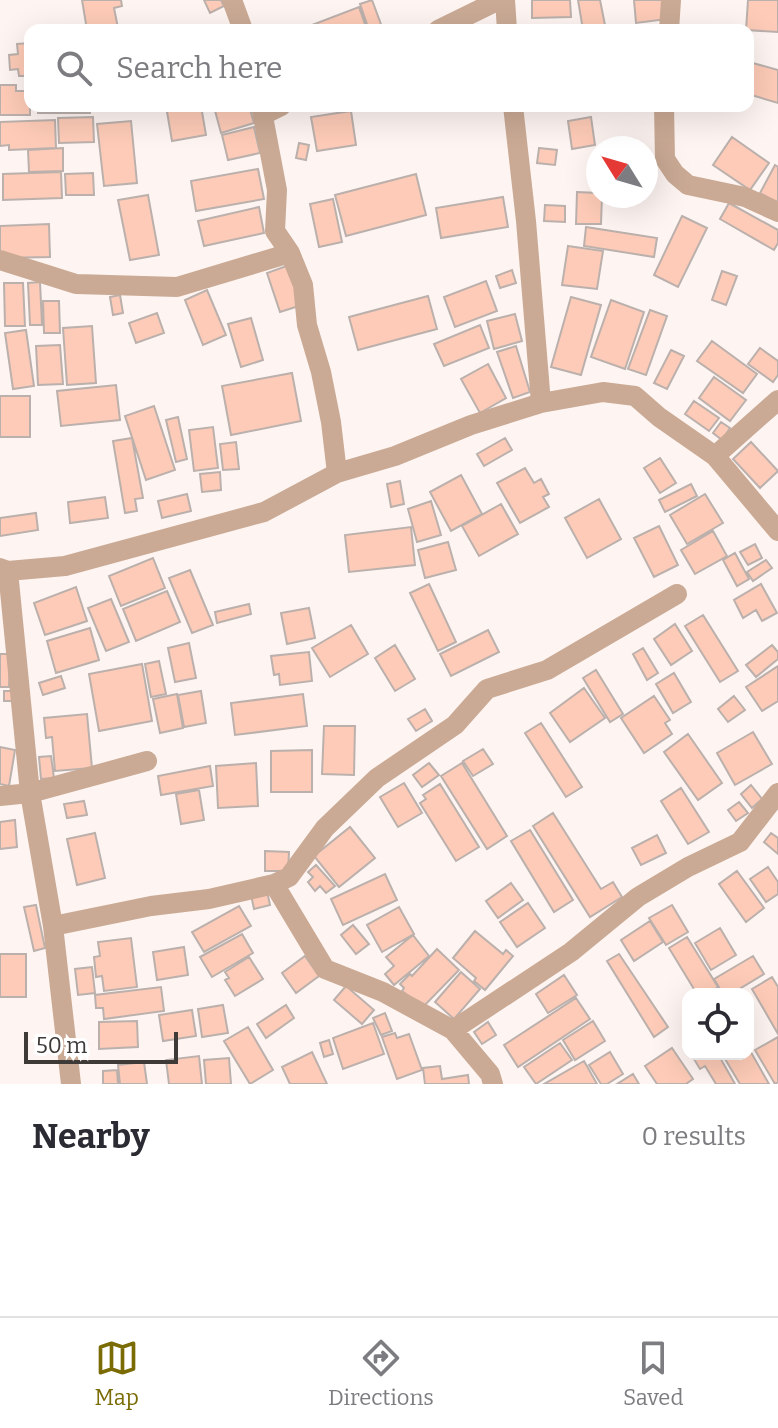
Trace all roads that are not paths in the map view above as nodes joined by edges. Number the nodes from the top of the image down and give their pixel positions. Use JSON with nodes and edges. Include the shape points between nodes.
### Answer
{"nodes":[{"id":1,"x":232,"y":0,"type":"edge"},
{"id":2,"x":502,"y":0,"type":"edge"},
{"id":3,"x":671,"y":0,"type":"edge"},
{"id":4,"x":241,"y":24,"type":"edge"},
{"id":5,"x":451,"y":24,"type":"edge"},
{"id":6,"x":506,"y":24,"type":"edge"},
{"id":7,"x":669,"y":24,"type":"edge"},
{"id":8,"x":269,"y":112,"type":"edge"},
{"id":9,"x":514,"y":112,"type":"edge"},
{"id":10,"x":664,"y":112,"type":"edge"},
{"id":11,"x":778,"y":212,"type":"edge"},
{"id":12,"x":290,"y":253,"type":"junction"},
{"id":13,"x":0,"y":260,"type":"edge"},
{"id":14,"x":778,"y":400,"type":"edge"},
{"id":15,"x":541,"y":403,"type":"junction"},
{"id":16,"x":715,"y":456,"type":"junction"},
{"id":17,"x":337,"y":473,"type":"junction"},
{"id":18,"x":778,"y":531,"type":"edge"},
{"id":19,"x":4,"y":570,"type":"edge"},
{"id":20,"x":677,"y":594,"type":"dead end"},
{"id":21,"x":147,"y":761,"type":"dead end"},
{"id":22,"x":30,"y":793,"type":"junction"},
{"id":23,"x":778,"y":793,"type":"edge"},
{"id":24,"x":0,"y":796,"type":"edge"},
{"id":25,"x":274,"y":884,"type":"junction"},
{"id":26,"x":53,"y":926,"type":"junction"},
{"id":27,"x":453,"y":1030,"type":"junction"},
{"id":28,"x":71,"y":1084,"type":"edge"},
{"id":29,"x":493,"y":1084,"type":"edge"}],
"edges":[{"from":1,"to":4,"type":"street"},
{"from":2,"to":5,"type":"street"},
{"from":2,"to":6,"type":"street"},
{"from":3,"to":7,"type":"street"},
{"from":8,"to":12,"type":"street","via":[[275,231]]},
{"from":9,"to":15,"type":"street"},
{"from":10,"to":11,"type":"street","via":[[665,159],[675,174],[688,185],[745,197]]},
{"from":12,"to":13,"type":"street","via":[[177,287],[76,284]]},
{"from":12,"to":17,"type":"street","via":[[303,285]]},
{"from":14,"to":16,"type":"street"},
{"from":15,"to":16,"type":"street","via":[[603,392],[635,396]]},
{"from":15,"to":17,"type":"street"},
{"from":16,"to":18,"type":"street"},
{"from":17,"to":19,"type":"street","via":[[264,512],[65,566]]},
{"from":19,"to":22,"type":"street"},
{"from":20,"to":25,"type":"street","via":[[547,670],[487,689],[455,725],[377,778],[325,828],[289,877]]},
{"from":21,"to":22,"type":"street"},
{"from":22,"to":24,"type":"street"},
{"from":22,"to":26,"type":"street"},
{"from":23,"to":27,"type":"street","via":[[740,842],[638,897],[571,952]]},
{"from":25,"to":26,"type":"street"},
{"from":25,"to":27,"type":"street","via":[[325,969],[383,992]]},
{"from":26,"to":28,"type":"street"},
{"from":27,"to":29,"type":"street"}]}
